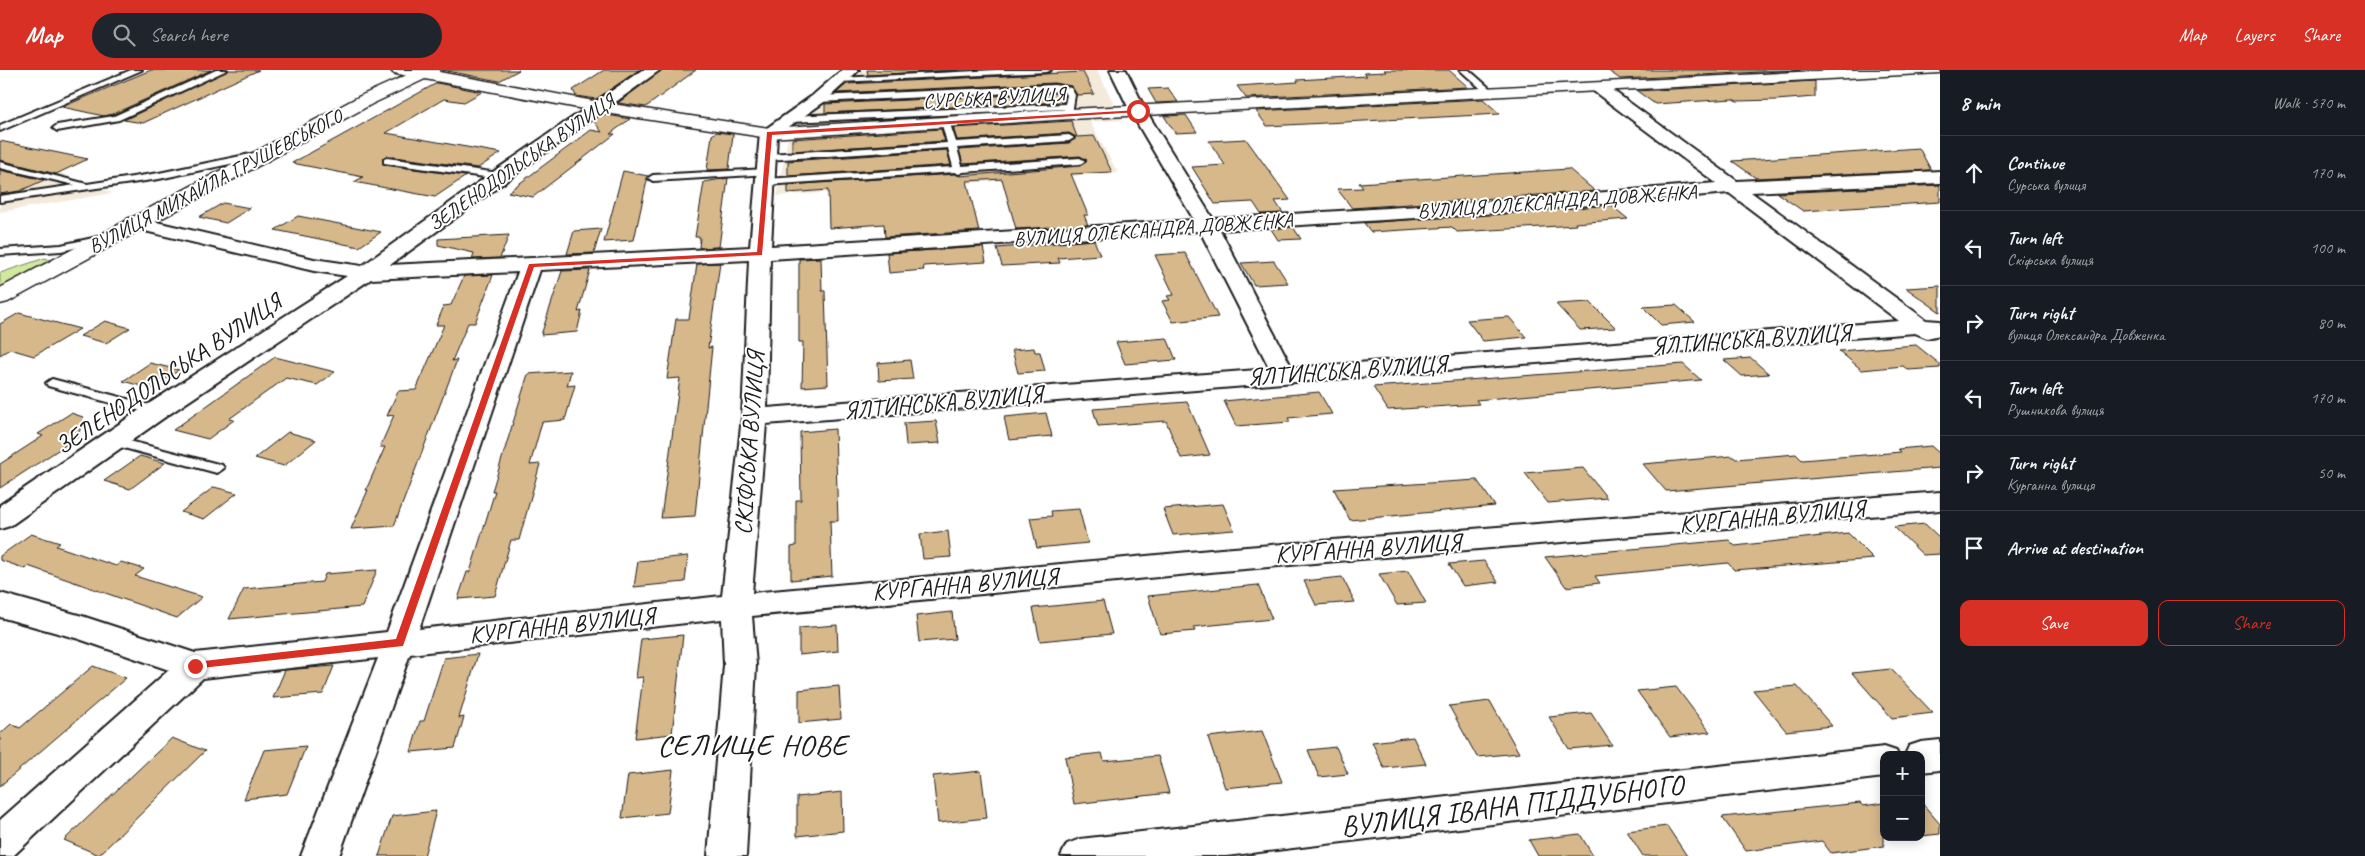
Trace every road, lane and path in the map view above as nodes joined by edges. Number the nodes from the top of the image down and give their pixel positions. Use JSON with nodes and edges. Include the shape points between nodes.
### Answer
{"nodes":[{"id":1,"x":138,"y":70,"type":"edge"},
{"id":2,"x":223,"y":70,"type":"edge"},
{"id":3,"x":399,"y":70,"type":"edge"},
{"id":4,"x":652,"y":70,"type":"edge"},
{"id":5,"x":1047,"y":70,"type":"edge"},
{"id":6,"x":1118,"y":70,"type":"edge"},
{"id":7,"x":1464,"y":70,"type":"edge"},
{"id":8,"x":1574,"y":70,"type":"edge"},
{"id":9,"x":1934,"y":70,"type":"edge"},
{"id":10,"x":427,"y":72,"type":"edge"},
{"id":11,"x":846,"y":75,"type":"edge"},
{"id":12,"x":1598,"y":87,"type":"junction"},
{"id":13,"x":1491,"y":93,"type":"junction"},
{"id":14,"x":818,"y":99,"type":"junction"},
{"id":15,"x":599,"y":107,"type":"junction"},
{"id":16,"x":1070,"y":110,"type":"junction"},
{"id":17,"x":1138,"y":111,"type":"junction"},
{"id":18,"x":791,"y":119,"type":"junction"},
{"id":19,"x":945,"y":121,"type":"junction"},
{"id":20,"x":0,"y":128,"type":"edge"},
{"id":21,"x":57,"y":128,"type":"dead end"},
{"id":22,"x":1069,"y":138,"type":"dead end"},
{"id":23,"x":952,"y":148,"type":"junction"},
{"id":24,"x":261,"y":155,"type":"junction"},
{"id":25,"x":387,"y":161,"type":"dead end"},
{"id":26,"x":768,"y":161,"type":"junction"},
{"id":27,"x":1080,"y":161,"type":"dead end"},
{"id":28,"x":0,"y":165,"type":"edge"},
{"id":29,"x":958,"y":171,"type":"junction"},
{"id":30,"x":499,"y":176,"type":"junction"},
{"id":31,"x":1940,"y":177,"type":"edge"},
{"id":32,"x":653,"y":178,"type":"dead end"},
{"id":33,"x":97,"y":186,"type":"junction"},
{"id":34,"x":1734,"y":187,"type":"junction"},
{"id":35,"x":0,"y":190,"type":"edge"},
{"id":36,"x":37,"y":194,"type":"junction"},
{"id":37,"x":0,"y":199,"type":"edge"},
{"id":38,"x":135,"y":223,"type":"junction"},
{"id":39,"x":1207,"y":225,"type":"junction"},
{"id":40,"x":110,"y":237,"type":"junction"},
{"id":41,"x":0,"y":252,"type":"edge"},
{"id":42,"x":760,"y":253,"type":"junction"},
{"id":43,"x":531,"y":265,"type":"junction"},
{"id":44,"x":366,"y":273,"type":"junction"},
{"id":45,"x":0,"y":297,"type":"edge"},
{"id":46,"x":1930,"y":327,"type":"edge"},
{"id":47,"x":1940,"y":340,"type":"edge"},
{"id":48,"x":1284,"y":374,"type":"junction"},
{"id":49,"x":52,"y":383,"type":"dead end"},
{"id":50,"x":156,"y":412,"type":"junction"},
{"id":51,"x":754,"y":417,"type":"junction"},
{"id":52,"x":114,"y":441,"type":"junction"},
{"id":53,"x":217,"y":468,"type":"dead end"},
{"id":54,"x":1940,"y":501,"type":"edge"},
{"id":55,"x":0,"y":519,"type":"edge"},
{"id":56,"x":0,"y":605,"type":"edge"},
{"id":57,"x":736,"y":606,"type":"junction"},
{"id":58,"x":399,"y":643,"type":"junction"},
{"id":59,"x":195,"y":666,"type":"junction"},
{"id":60,"x":1940,"y":755,"type":"edge"},
{"id":61,"x":1925,"y":757,"type":"edge"},
{"id":62,"x":1880,"y":762,"type":"edge"},
{"id":63,"x":0,"y":844,"type":"edge"},
{"id":64,"x":320,"y":856,"type":"edge"},
{"id":65,"x":727,"y":856,"type":"edge"},
{"id":66,"x":1080,"y":856,"type":"edge"}],
"edges":[{"from":1,"to":20,"type":"lane"},
{"from":2,"to":21,"type":"lane","via":[[116,118]]},
{"from":3,"to":10,"type":"street"},
{"from":4,"to":15,"type":"street","name":"ЗЕЛЕНОДОЛЬСЬКА ВУЛИЦЯ"},
{"from":5,"to":11,"type":"lane"},
{"from":6,"to":17,"type":"street"},
{"from":7,"to":13,"type":"lane"},
{"from":8,"to":12,"type":"street"},
{"from":9,"to":12,"type":"street","name":"СУРСЬКА ВУЛИЦЯ"},
{"from":10,"to":15,"type":"street","name":"СУРСЬКА ВУЛИЦЯ"},
{"from":10,"to":24,"type":"street","name":"ВУЛИЦЯ МИХАЙЛА ГРУШЕВСЬКОГО"},
{"from":11,"to":14,"type":"street"},
{"from":12,"to":13,"type":"street","name":"СУРСЬКА ВУЛИЦЯ"},
{"from":12,"to":34,"type":"street"},
{"from":13,"to":17,"type":"street","name":"СУРСЬКА ВУЛИЦЯ"},
{"from":14,"to":16,"type":"lane","via":[[1055,88],[1068,90]]},
{"from":14,"to":18,"type":"street"},
{"from":15,"to":26,"type":"street","name":"СУРСЬКА ВУЛИЦЯ"},
{"from":15,"to":30,"type":"street","name":"ЗЕЛЕНОДОЛЬСЬКА ВУЛИЦЯ"},
{"from":16,"to":17,"type":"street","name":"СУРСЬКА ВУЛИЦЯ"},
{"from":16,"to":18,"type":"lane"},
{"from":16,"to":19,"type":"street","name":"СУРСЬКА ВУЛИЦЯ"},
{"from":17,"to":39,"type":"street"},
{"from":18,"to":26,"type":"street"},
{"from":19,"to":23,"type":"lane"},
{"from":19,"to":26,"type":"street","name":"СУРСЬКА ВУЛИЦЯ"},
{"from":22,"to":23,"type":"lane"},
{"from":23,"to":26,"type":"lane"},
{"from":23,"to":29,"type":"lane"},
{"from":24,"to":33,"type":"lane"},
{"from":24,"to":38,"type":"street","name":"ВУЛИЦЯ МИХАЙЛА ГРУШЕВСЬКОГО"},
{"from":25,"to":30,"type":"lane"},
{"from":26,"to":29,"type":"lane"},
{"from":26,"to":32,"type":"lane"},
{"from":26,"to":42,"type":"street","name":"СКІФСЬКА ВУЛИЦЯ"},
{"from":27,"to":29,"type":"lane"},
{"from":28,"to":33,"type":"lane"},
{"from":30,"to":44,"type":"street","name":"ЗЕЛЕНОДОЛЬСЬКА ВУЛИЦЯ"},
{"from":31,"to":34,"type":"street","name":"ВУЛИЦЯ ОЛЕКСАНДРА ДОВЖЕНКА"},
{"from":33,"to":36,"type":"lane"},
{"from":34,"to":39,"type":"street","name":"ВУЛИЦЯ ОЛЕКСАНДРА ДОВЖЕНКА"},
{"from":34,"to":46,"type":"street"},
{"from":35,"to":36,"type":"lane"},
{"from":36,"to":37,"type":"lane"},
{"from":38,"to":40,"type":"street","name":"ВУЛИЦЯ МИХАЙЛА ГРУШЕВСЬКОГО"},
{"from":38,"to":44,"type":"street","name":"ЗЕЛЕНОДОЛЬСЬКА ВУЛИЦЯ","via":[[314,265]]},
{"from":39,"to":42,"type":"street","name":"ВУЛИЦЯ ОЛЕКСАНДРА ДОВЖЕНКА"},
{"from":39,"to":48,"type":"street"},
{"from":40,"to":41,"type":"lane","via":[[61,248]]},
{"from":40,"to":45,"type":"street","name":"ВУЛИЦЯ МИХАЙЛА ГРУШЕВСЬКОГО"},
{"from":42,"to":43,"type":"street","name":"ВУЛИЦЯ ОЛЕКСАНДРА ДОВЖЕНКА"},
{"from":42,"to":51,"type":"street","name":"СКІФСЬКА ВУЛИЦЯ"},
{"from":43,"to":44,"type":"street","name":"ВУЛИЦЯ ОЛЕКСАНДРА ДОВЖЕНКА"},
{"from":43,"to":58,"type":"street"},
{"from":44,"to":50,"type":"street","name":"ЗЕЛЕНОДОЛЬСЬКА ВУЛИЦЯ"},
{"from":46,"to":47,"type":"street"},
{"from":46,"to":48,"type":"street","name":"ЯЛТИНСЬКА ВУЛИЦЯ"},
{"from":48,"to":51,"type":"street","name":"ЯЛТИНСЬКА ВУЛИЦЯ"},
{"from":49,"to":50,"type":"lane"},
{"from":50,"to":52,"type":"street","name":"ЗЕЛЕНОДОЛЬСЬКА ВУЛИЦЯ"},
{"from":51,"to":57,"type":"street","name":"СКІФСЬКА ВУЛИЦЯ"},
{"from":52,"to":53,"type":"lane"},
{"from":52,"to":55,"type":"street","name":"ЗЕЛЕНОДОЛЬСЬКА ВУЛИЦЯ"},
{"from":54,"to":57,"type":"street","name":"КУРГАННА ВУЛИЦЯ","via":[[1231,559]]},
{"from":56,"to":59,"type":"street","name":"КУРГАННА ВУЛИЦЯ","via":[[82,628]]},
{"from":57,"to":58,"type":"street","name":"КУРГАННА ВУЛИЦЯ"},
{"from":57,"to":65,"type":"street","name":"СКІФСЬКА ВУЛИЦЯ","via":[[740,665]]},
{"from":58,"to":59,"type":"street","name":"КУРГАННА ВУЛИЦЯ"},
{"from":58,"to":64,"type":"street"},
{"from":59,"to":63,"type":"street"},
{"from":60,"to":61,"type":"street"},
{"from":62,"to":66,"type":"street","name":"ВУЛИЦЯ ІВАНА ПІДДУБНОГО"}]}
